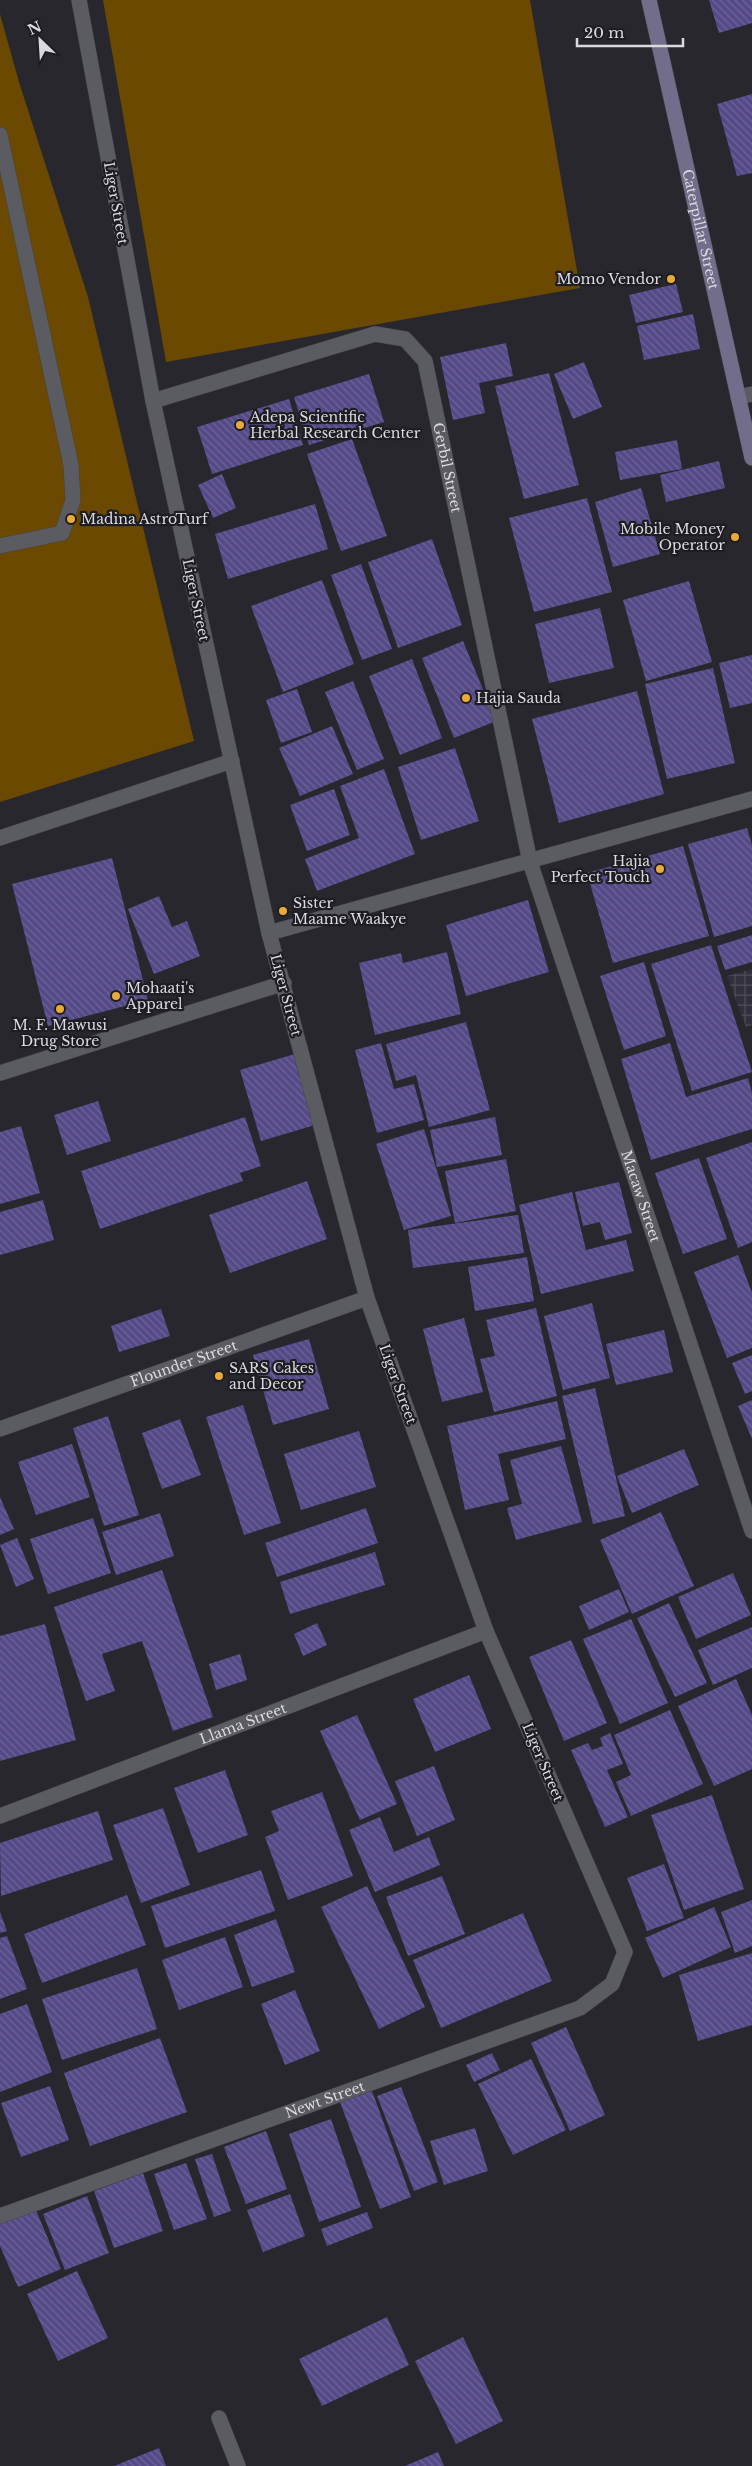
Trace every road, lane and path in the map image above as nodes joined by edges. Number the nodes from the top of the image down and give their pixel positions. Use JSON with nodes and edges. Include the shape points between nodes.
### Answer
{"nodes":[{"id":1,"x":79,"y":0,"type":"edge"},
{"id":2,"x":649,"y":0,"type":"edge"},
{"id":3,"x":0,"y":135,"type":"edge"},
{"id":4,"x":745,"y":395,"type":"edge"},
{"id":5,"x":153,"y":400,"type":"junction"},
{"id":6,"x":752,"y":458,"type":"edge"},
{"id":7,"x":0,"y":546,"type":"edge"},
{"id":8,"x":232,"y":761,"type":"junction"},
{"id":9,"x":752,"y":800,"type":"edge"},
{"id":10,"x":0,"y":838,"type":"edge"},
{"id":11,"x":530,"y":862,"type":"junction"},
{"id":12,"x":269,"y":933,"type":"junction"},
{"id":13,"x":284,"y":983,"type":"junction"},
{"id":14,"x":0,"y":1073,"type":"edge"},
{"id":15,"x":367,"y":1298,"type":"junction"},
{"id":16,"x":0,"y":1429,"type":"edge"},
{"id":17,"x":752,"y":1531,"type":"edge"},
{"id":18,"x":486,"y":1631,"type":"junction"},
{"id":19,"x":0,"y":1816,"type":"edge"},
{"id":20,"x":625,"y":1952,"type":"joint"},
{"id":21,"x":0,"y":2216,"type":"edge"},
{"id":22,"x":219,"y":2418,"type":"dead end"},
{"id":23,"x":238,"y":2466,"type":"edge"}],
"edges":[{"from":1,"to":5,"type":"street","name":"Liger Street"},
{"from":2,"to":4,"type":"street","name":"Caterpillar Street"},
{"from":3,"to":7,"type":"street","via":[[72,465],[73,500],[62,533]]},
{"from":4,"to":6,"type":"street","name":"Caterpillar Street"},
{"from":5,"to":8,"type":"street","name":"Liger Street"},
{"from":5,"to":11,"type":"street","name":"Gerbil Street","via":[[375,334],[405,339],[426,361]]},
{"from":8,"to":10,"type":"street"},
{"from":8,"to":12,"type":"street","name":"Liger Street"},
{"from":9,"to":11,"type":"street"},
{"from":11,"to":12,"type":"street"},
{"from":11,"to":17,"type":"street","name":"Macaw Street"},
{"from":12,"to":13,"type":"street","name":"Liger Street"},
{"from":13,"to":14,"type":"street"},
{"from":13,"to":15,"type":"street","name":"Liger Street"},
{"from":15,"to":16,"type":"street","name":"Flounder Street"},
{"from":15,"to":18,"type":"street","name":"Liger Street"},
{"from":18,"to":19,"type":"street","name":"Llama Street"},
{"from":18,"to":20,"type":"street","name":"Liger Street"},
{"from":20,"to":21,"type":"street","name":"Newt Street","via":[[612,1984],[580,2008]]},
{"from":22,"to":23,"type":"street"}]}
